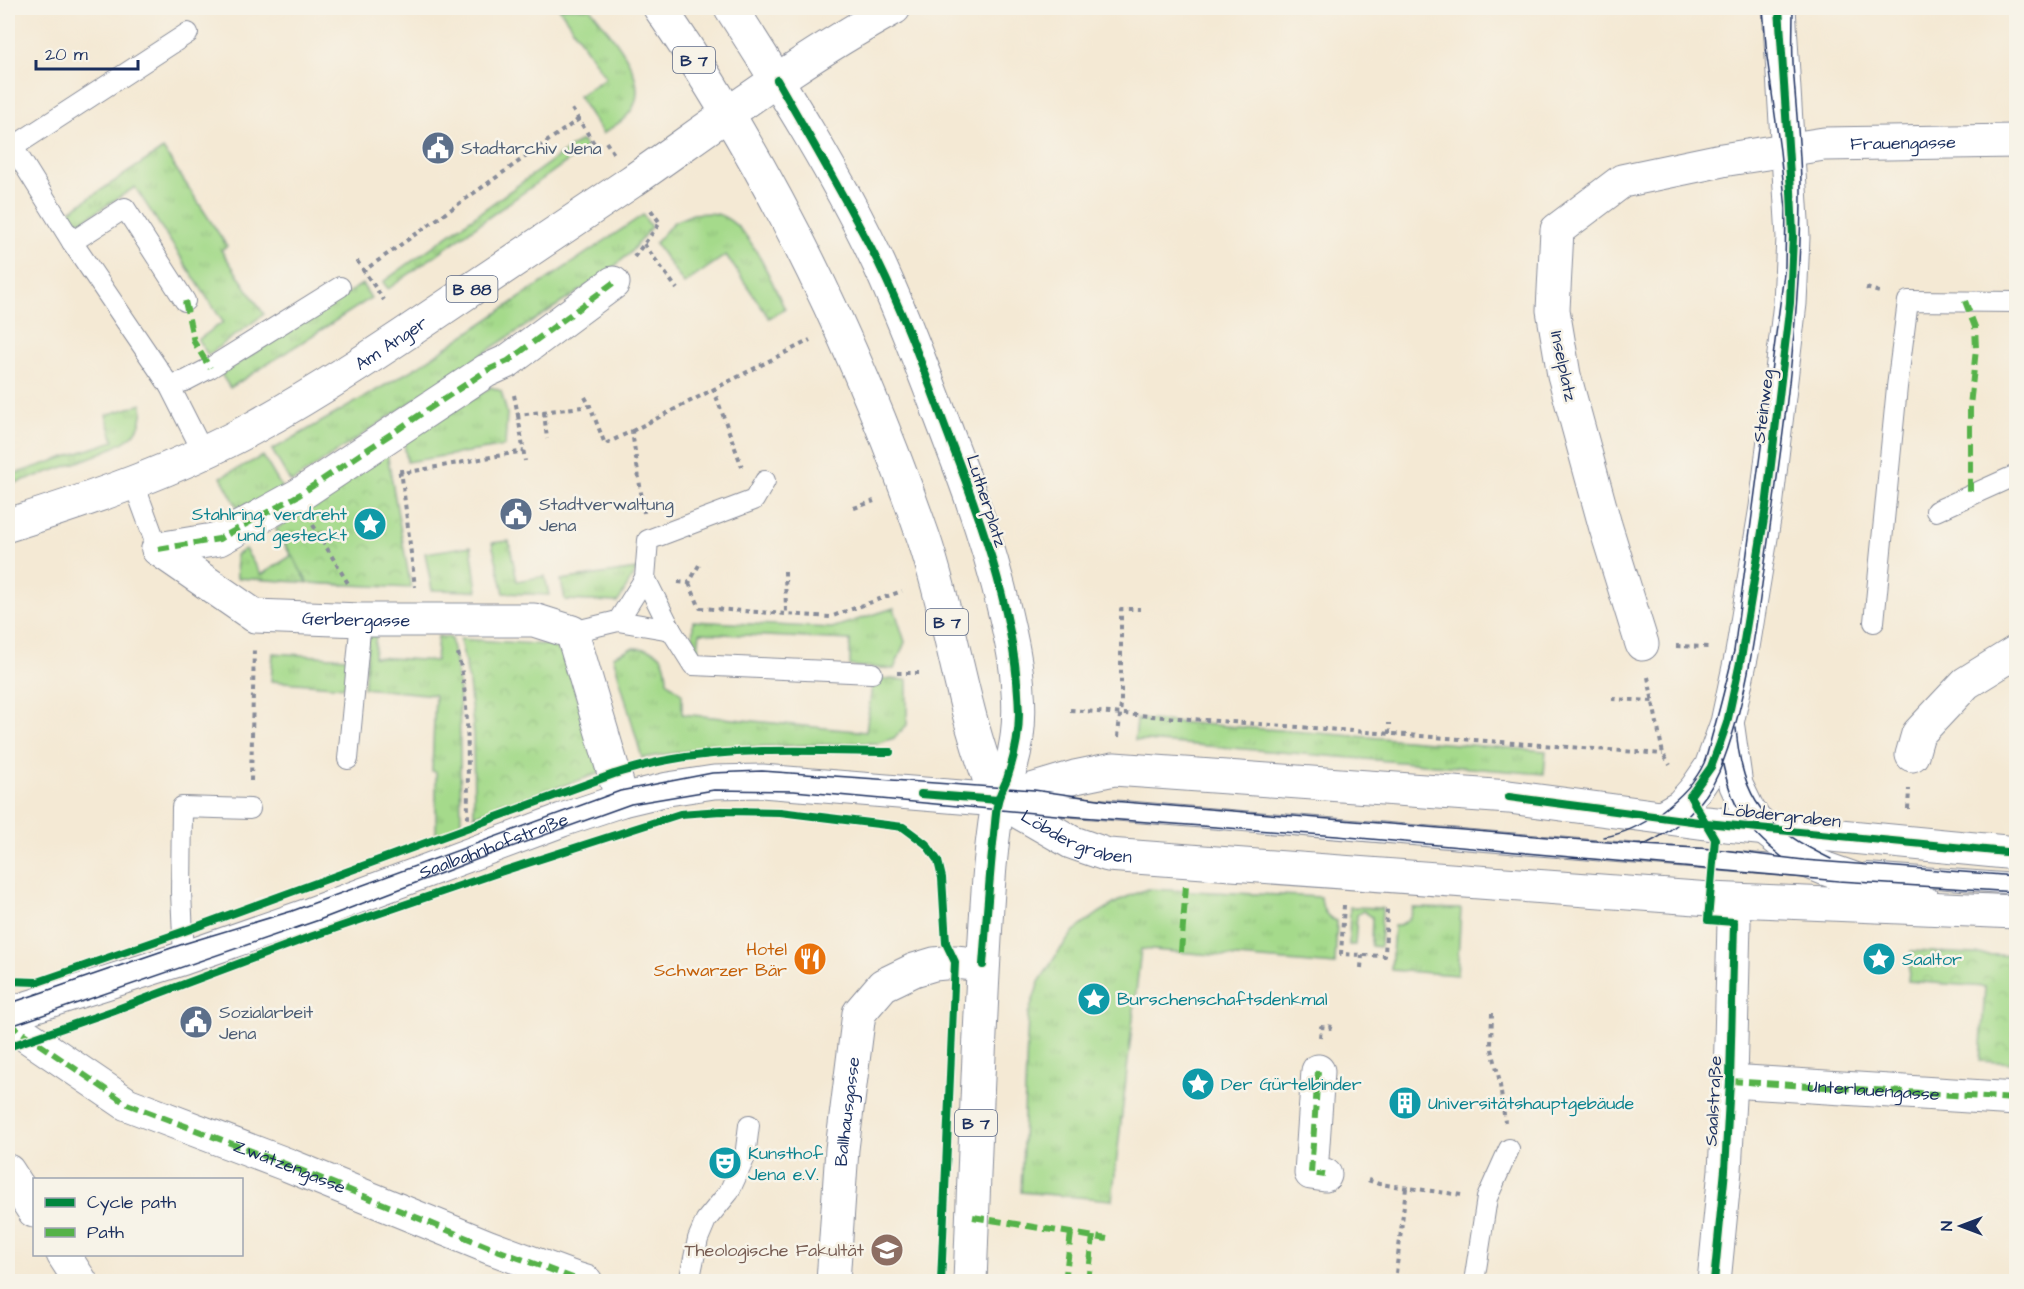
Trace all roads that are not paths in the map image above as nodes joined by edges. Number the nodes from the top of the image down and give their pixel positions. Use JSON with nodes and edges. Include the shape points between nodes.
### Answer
{"nodes":[{"id":1,"x":660,"y":8,"type":"edge"},
{"id":2,"x":731,"y":8,"type":"edge"},
{"id":3,"x":894,"y":8,"type":"edge"},
{"id":4,"x":1779,"y":8,"type":"edge"},
{"id":5,"x":188,"y":33,"type":"dead end"},
{"id":6,"x":777,"y":80,"type":"junction"},
{"id":7,"x":728,"y":114,"type":"junction"},
{"id":8,"x":2016,"y":141,"type":"edge"},
{"id":9,"x":1789,"y":150,"type":"junction"},
{"id":10,"x":72,"y":242,"type":"junction"},
{"id":11,"x":613,"y":283,"type":"road end"},
{"id":12,"x":340,"y":287,"type":"road end"},
{"id":13,"x":185,"y":301,"type":"dead end"},
{"id":14,"x":2016,"y":302,"type":"edge"},
{"id":15,"x":169,"y":385,"type":"junction"},
{"id":16,"x":203,"y":452,"type":"junction"},
{"id":17,"x":2016,"y":475,"type":"edge"},
{"id":18,"x":133,"y":481,"type":"junction"},
{"id":19,"x":765,"y":481,"type":"dead end"},
{"id":20,"x":1936,"y":511,"type":"dead end"},
{"id":21,"x":8,"y":525,"type":"edge"},
{"id":22,"x":158,"y":549,"type":"junction"},
{"id":23,"x":645,"y":578,"type":"junction"},
{"id":24,"x":361,"y":620,"type":"junction"},
{"id":25,"x":618,"y":621,"type":"junction"},
{"id":26,"x":1874,"y":622,"type":"dead end"},
{"id":27,"x":672,"y":630,"type":"junction"},
{"id":28,"x":572,"y":632,"type":"junction"},
{"id":29,"x":1642,"y":644,"type":"road end"},
{"id":30,"x":2016,"y":652,"type":"edge"},
{"id":31,"x":872,"y":673,"type":"dead end"},
{"id":32,"x":1727,"y":723,"type":"junction"},
{"id":33,"x":1912,"y":755,"type":"road end"},
{"id":34,"x":348,"y":759,"type":"dead end"},
{"id":35,"x":622,"y":800,"type":"junction"},
{"id":36,"x":998,"y":800,"type":"junction"},
{"id":37,"x":250,"y":809,"type":"road end"},
{"id":38,"x":1662,"y":817,"type":"junction"},
{"id":39,"x":1766,"y":829,"type":"junction"},
{"id":40,"x":2016,"y":853,"type":"edge"},
{"id":41,"x":1826,"y":869,"type":"junction"},
{"id":42,"x":2016,"y":884,"type":"edge"},
{"id":43,"x":1934,"y":907,"type":"junction"},
{"id":44,"x":2016,"y":912,"type":"edge"},
{"id":45,"x":1734,"y":922,"type":"dead end"},
{"id":46,"x":184,"y":958,"type":"junction"},
{"id":47,"x":983,"y":965,"type":"junction"},
{"id":48,"x":8,"y":1014,"type":"edge"},
{"id":49,"x":8,"y":1023,"type":"edge"},
{"id":50,"x":1318,"y":1071,"type":"dead end"},
{"id":51,"x":1730,"y":1081,"type":"junction"},
{"id":52,"x":2016,"y":1099,"type":"edge"},
{"id":53,"x":749,"y":1125,"type":"dead end"},
{"id":54,"x":1509,"y":1149,"type":"road end"},
{"id":55,"x":8,"y":1171,"type":"edge"},
{"id":56,"x":1324,"y":1175,"type":"dead end"},
{"id":57,"x":33,"y":1209,"type":"edge"},
{"id":58,"x":64,"y":1256,"type":"edge"},
{"id":59,"x":81,"y":1281,"type":"edge"},
{"id":60,"x":586,"y":1281,"type":"edge"},
{"id":61,"x":689,"y":1281,"type":"edge"},
{"id":62,"x":832,"y":1281,"type":"edge"},
{"id":63,"x":970,"y":1281,"type":"edge"},
{"id":64,"x":1474,"y":1281,"type":"edge"},
{"id":65,"x":1714,"y":1281,"type":"edge"}],
"edges":[{"from":1,"to":7,"type":"street","number":"B 7"},
{"from":2,"to":6,"type":"street","number":"B 7"},
{"from":3,"to":6,"type":"street","name":"Am Anger","number":"B 88"},
{"from":4,"to":9,"type":"street","name":"Steinweg"},
{"from":5,"to":10,"type":"lane","via":[[13,147]]},
{"from":6,"to":7,"type":"street","name":"Am Anger","number":"B 88"},
{"from":6,"to":36,"type":"street","name":"Lutherplatz","number":"B 7","via":[[878,263],[913,343],[982,528],[999,587],[1018,690],[1016,747]]},
{"from":7,"to":16,"type":"street","name":"Am Anger","number":"B 88","via":[[405,334],[253,428]]},
{"from":7,"to":36,"type":"street","name":"Lutherplatz","number":"B 7","via":[[812,266],[881,423],[925,541],[971,723]]},
{"from":8,"to":9,"type":"street","name":"Frauengasse","via":[[1824,144]]},
{"from":9,"to":29,"type":"street","name":"Inselplatz","via":[[1622,181],[1557,230],[1553,310],[1564,375]]},
{"from":9,"to":32,"type":"street","name":"Steinweg","via":[[1793,237],[1790,303],[1766,507]]},
{"from":10,"to":13,"type":"lane","via":[[125,208]]},
{"from":10,"to":15,"type":"lane"},
{"from":11,"to":22,"type":"street","via":[[508,361],[486,371],[294,496],[219,539]]},
{"from":12,"to":15,"type":"lane","via":[[210,368]]},
{"from":14,"to":26,"type":"lane","via":[[1908,301]]},
{"from":15,"to":16,"type":"lane"},
{"from":16,"to":18,"type":"street","name":"Am Anger","number":"B 88"},
{"from":17,"to":20,"type":"lane"},
{"from":18,"to":21,"type":"street","name":"Am Anger","number":"B 88"},
{"from":18,"to":22,"type":"lane"},
{"from":19,"to":23,"type":"lane","via":[[754,500],[648,540]]},
{"from":22,"to":24,"type":"street","name":"Gerbergasse","via":[[255,616]]},
{"from":23,"to":25,"type":"lane"},
{"from":23,"to":27,"type":"lane"},
{"from":24,"to":28,"type":"street","name":"Gerbergasse","via":[[534,620]]},
{"from":24,"to":34,"type":"lane"},
{"from":25,"to":27,"type":"lane"},
{"from":25,"to":28,"type":"lane"},
{"from":27,"to":31,"type":"lane","via":[[693,665]]},
{"from":28,"to":35,"type":"street"},
{"from":30,"to":33,"type":"street","via":[[1966,683],[1918,734]]},
{"from":32,"to":38,"type":"street","name":"Steinweg","via":[[1711,767],[1696,789],[1681,806]]},
{"from":32,"to":39,"type":"street","name":"Steinweg","via":[[1736,785],[1755,821]]},
{"from":35,"to":36,"type":"street","name":"Saalbahnhofstraße","via":[[714,782],[762,780]]},
{"from":35,"to":46,"type":"street","name":"Saalbahnhofstraße"},
{"from":36,"to":38,"type":"street","name":"Löbdergraben","via":[[1114,769],[1509,798]]},
{"from":36,"to":41,"type":"lane"},
{"from":36,"to":43,"type":"street","name":"Löbdergraben","via":[[1071,842],[1108,855],[1625,894]]},
{"from":36,"to":47,"type":"street","name":"Lutherplatz","number":"B 7"},
{"from":37,"to":46,"type":"lane","via":[[182,807]]},
{"from":38,"to":39,"type":"street","name":"Löbdergraben"},
{"from":39,"to":40,"type":"street","name":"Löbdergraben"},
{"from":39,"to":41,"type":"street","name":"Löbdergraben","via":[[1804,860]]},
{"from":41,"to":42,"type":"lane"},
{"from":41,"to":43,"type":"street","name":"Löbdergraben"},
{"from":43,"to":44,"type":"street","name":"Löbdergraben"},
{"from":45,"to":51,"type":"street","name":"Saalstraße"},
{"from":46,"to":48,"type":"street","name":"Saalbahnhofstraße"},
{"from":47,"to":62,"type":"street","name":"Ballhausgasse","via":[[934,964],[914,970],[883,985],[859,1013],[842,1149]]},
{"from":47,"to":63,"type":"street","number":"B 7"},
{"from":49,"to":60,"type":"street","name":"Zwätzengasse","via":[[127,1104]]},
{"from":50,"to":56,"type":"street","via":[[1311,1173]]},
{"from":51,"to":52,"type":"street","name":"Unterlauengasse"},
{"from":51,"to":65,"type":"street","name":"Saalstraße"},
{"from":53,"to":61,"type":"lane","via":[[745,1157],[729,1192],[706,1220]]},
{"from":54,"to":64,"type":"lane","via":[[1487,1198]]},
{"from":55,"to":57,"type":"street"},
{"from":58,"to":59,"type":"street"}]}
